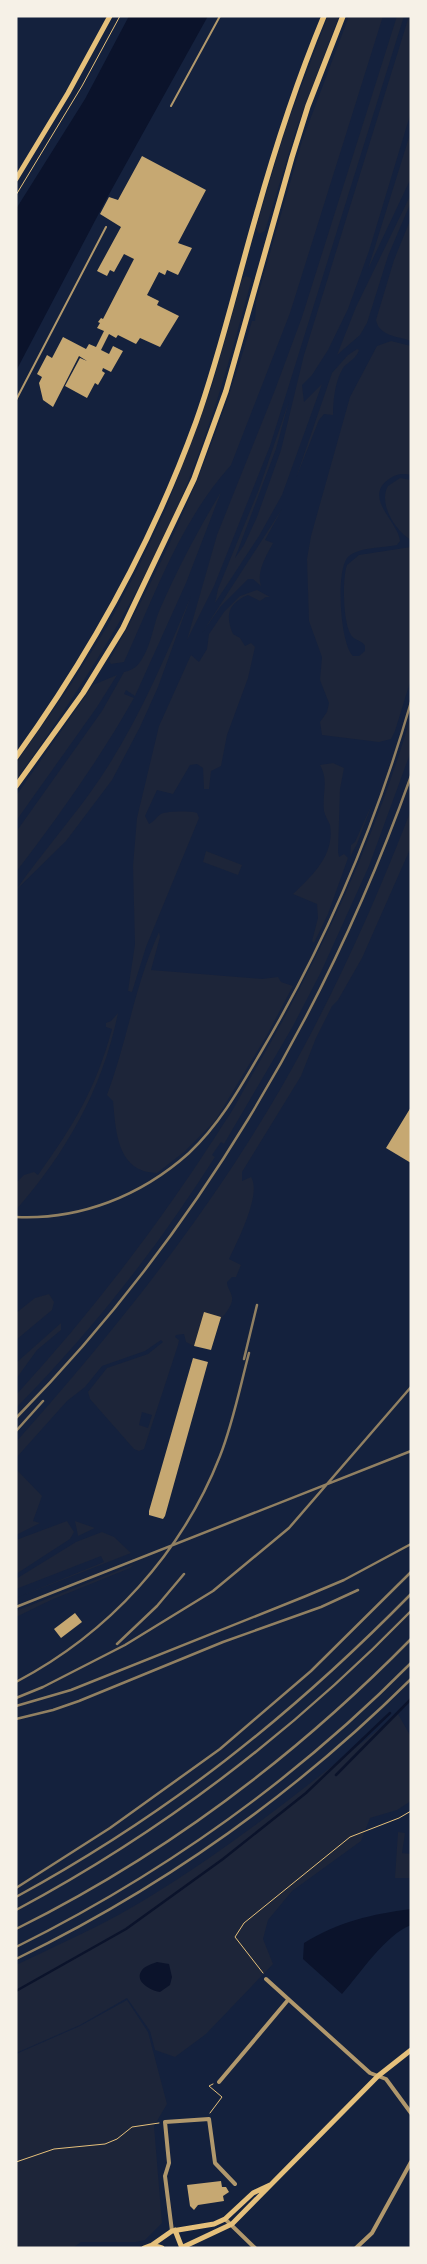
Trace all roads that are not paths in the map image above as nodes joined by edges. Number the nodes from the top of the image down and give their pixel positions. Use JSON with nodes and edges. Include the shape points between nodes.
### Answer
{"nodes":[{"id":1,"x":110,"y":16,"type":"edge"},
{"id":2,"x":220,"y":16,"type":"edge"},
{"id":3,"x":324,"y":16,"type":"edge"},
{"id":4,"x":343,"y":16,"type":"edge"},
{"id":5,"x":171,"y":106,"type":"dead end"},
{"id":6,"x":16,"y":179,"type":"edge"},
{"id":7,"x":106,"y":227,"type":"dead end"},
{"id":8,"x":16,"y":400,"type":"edge"},
{"id":9,"x":16,"y":757,"type":"edge"},
{"id":10,"x":16,"y":786,"type":"edge"},
{"id":11,"x":266,"y":1979,"type":"road end"},
{"id":12,"x":288,"y":2000,"type":"junction"},
{"id":13,"x":411,"y":2050,"type":"edge"},
{"id":14,"x":378,"y":2076,"type":"junction"},
{"id":15,"x":219,"y":2082,"type":"dead end"},
{"id":16,"x":411,"y":2113,"type":"edge"},
{"id":17,"x":411,"y":2162,"type":"edge"},
{"id":18,"x":235,"y":2184,"type":"dead end"},
{"id":19,"x":273,"y":2184,"type":"junction"},
{"id":20,"x":225,"y":2219,"type":"junction"},
{"id":21,"x":232,"y":2224,"type":"junction"},
{"id":22,"x":174,"y":2231,"type":"junction"},
{"id":23,"x":152,"y":2245,"type":"junction"},
{"id":24,"x":189,"y":2246,"type":"edge"},
{"id":25,"x":144,"y":2248,"type":"edge"},
{"id":26,"x":162,"y":2248,"type":"edge"},
{"id":27,"x":181,"y":2248,"type":"edge"},
{"id":28,"x":255,"y":2248,"type":"edge"},
{"id":29,"x":356,"y":2248,"type":"edge"}],
"edges":[{"from":1,"to":6,"type":"main road","via":[[73,86]]},
{"from":2,"to":5,"type":"lane"},
{"from":3,"to":9,"type":"main road","via":[[288,109],[211,377],[167,496],[103,625],[64,690]]},
{"from":4,"to":10,"type":"main road","via":[[308,106],[226,391],[194,478],[123,628],[83,693]]},
{"from":7,"to":8,"type":"lane"},
{"from":11,"to":12,"type":"street"},
{"from":12,"to":14,"type":"street","via":[[370,2073]]},
{"from":12,"to":15,"type":"street"},
{"from":13,"to":14,"type":"main road"},
{"from":14,"to":16,"type":"street","via":[[386,2079]]},
{"from":14,"to":19,"type":"main road"},
{"from":17,"to":29,"type":"street","via":[[372,2232]]},
{"from":18,"to":22,"type":"street","via":[[215,2163],[210,2119],[165,2122],[169,2163],[165,2176]]},
{"from":19,"to":20,"type":"main road","via":[[253,2193]]},
{"from":19,"to":21,"type":"main road"},
{"from":20,"to":21,"type":"street"},
{"from":20,"to":22,"type":"main road"},
{"from":21,"to":24,"type":"main road"},
{"from":21,"to":28,"type":"street"},
{"from":22,"to":23,"type":"main road"},
{"from":22,"to":27,"type":"main road"},
{"from":23,"to":25,"type":"main road"},
{"from":23,"to":26,"type":"main road"},
{"from":24,"to":27,"type":"main road"}]}
